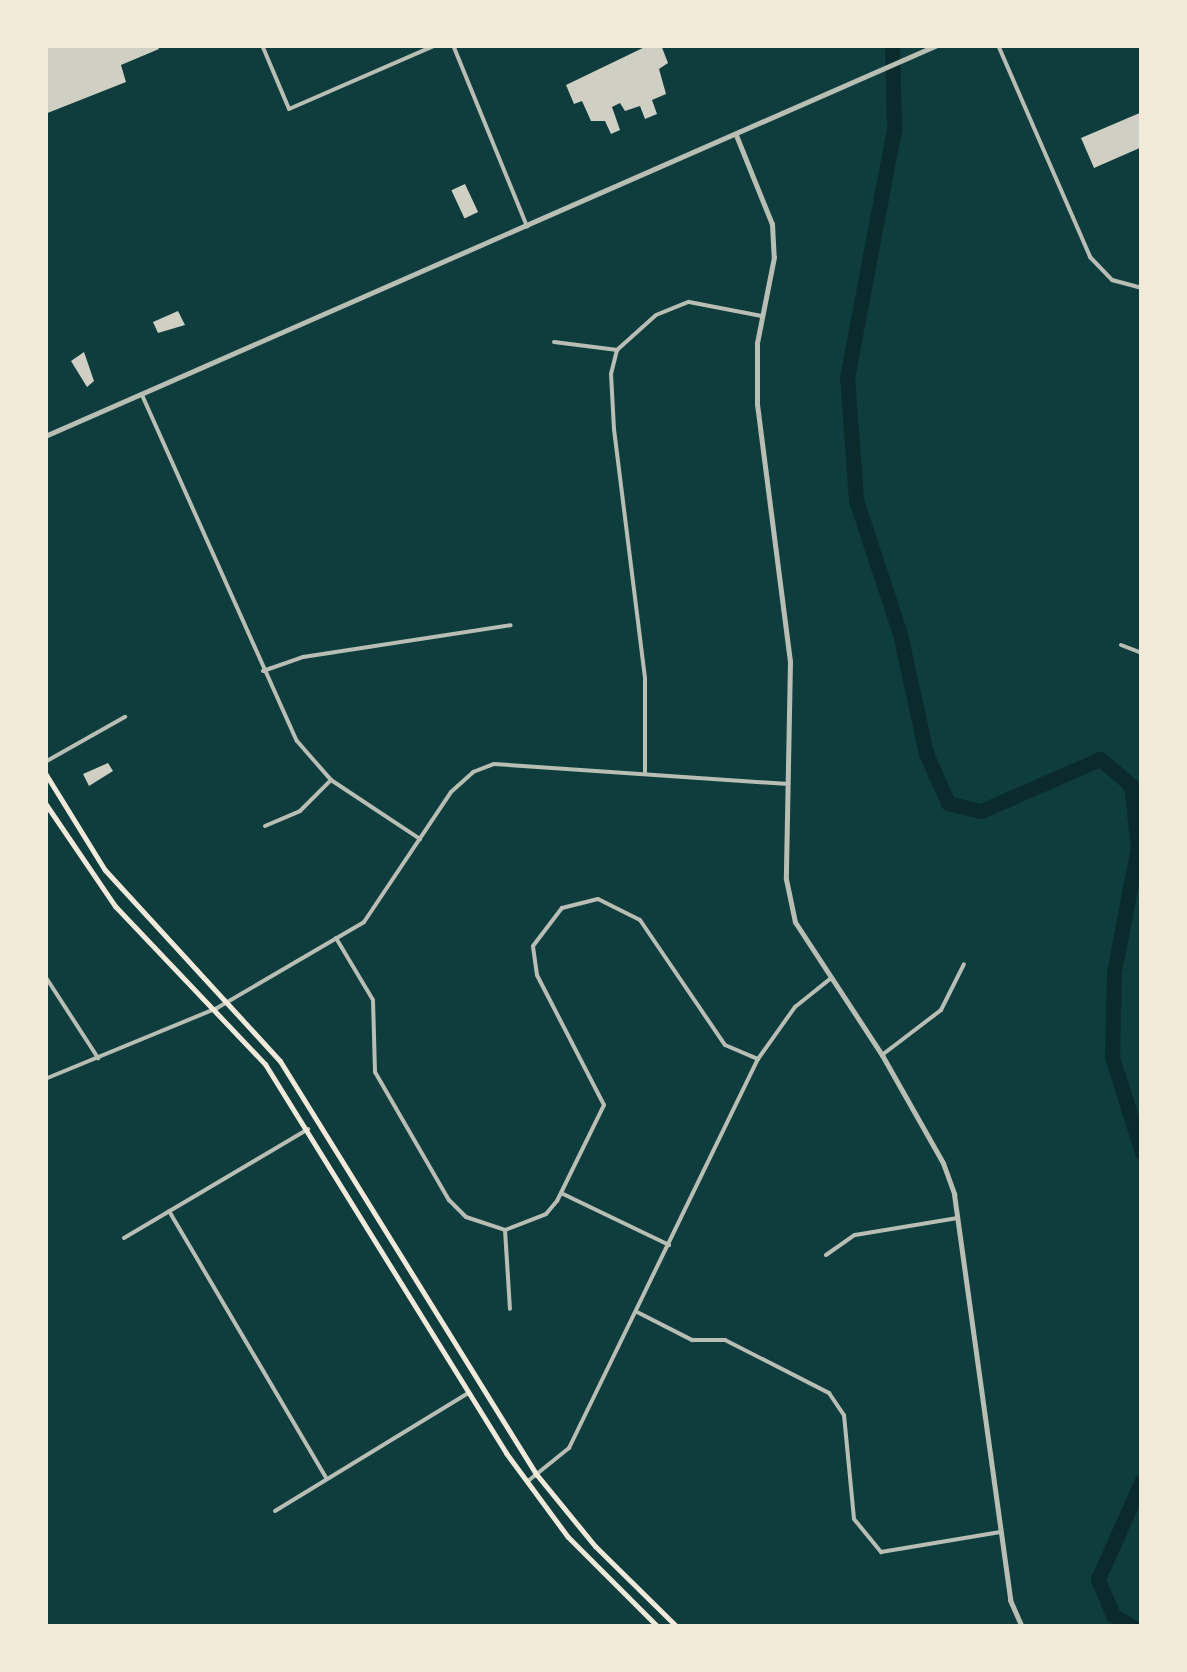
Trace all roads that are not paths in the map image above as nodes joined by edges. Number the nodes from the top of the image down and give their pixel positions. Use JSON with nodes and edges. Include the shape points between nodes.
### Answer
{"nodes":[{"id":1,"x":262,"y":45,"type":"edge"},
{"id":2,"x":436,"y":45,"type":"edge"},
{"id":3,"x":453,"y":45,"type":"edge"},
{"id":4,"x":937,"y":45,"type":"edge"},
{"id":5,"x":998,"y":45,"type":"edge"},
{"id":6,"x":736,"y":135,"type":"junction"},
{"id":7,"x":528,"y":226,"type":"junction"},
{"id":8,"x":1142,"y":288,"type":"edge"},
{"id":9,"x":762,"y":316,"type":"junction"},
{"id":10,"x":554,"y":342,"type":"dead end"},
{"id":11,"x":617,"y":350,"type":"junction"},
{"id":12,"x":142,"y":395,"type":"junction"},
{"id":13,"x":45,"y":436,"type":"edge"},
{"id":14,"x":511,"y":626,"type":"dead end"},
{"id":15,"x":1122,"y":645,"type":"dead end"},
{"id":16,"x":1142,"y":653,"type":"edge"},
{"id":17,"x":263,"y":671,"type":"junction"},
{"id":18,"x":125,"y":717,"type":"dead end"},
{"id":19,"x":45,"y":762,"type":"edge"},
{"id":20,"x":45,"y":773,"type":"edge"},
{"id":21,"x":645,"y":775,"type":"junction"},
{"id":22,"x":331,"y":780,"type":"junction"},
{"id":23,"x":788,"y":784,"type":"junction"},
{"id":24,"x":45,"y":803,"type":"edge"},
{"id":25,"x":265,"y":826,"type":"dead end"},
{"id":26,"x":420,"y":838,"type":"junction"},
{"id":27,"x":336,"y":938,"type":"junction"},
{"id":28,"x":964,"y":964,"type":"dead end"},
{"id":29,"x":45,"y":976,"type":"edge"},
{"id":30,"x":830,"y":979,"type":"junction"},
{"id":31,"x":229,"y":1002,"type":"junction"},
{"id":32,"x":218,"y":1008,"type":"junction"},
{"id":33,"x":882,"y":1054,"type":"junction"},
{"id":34,"x":98,"y":1058,"type":"junction"},
{"id":35,"x":758,"y":1059,"type":"junction"},
{"id":36,"x":45,"y":1079,"type":"edge"},
{"id":37,"x":308,"y":1129,"type":"junction"},
{"id":38,"x":561,"y":1193,"type":"junction"},
{"id":39,"x":169,"y":1211,"type":"junction"},
{"id":40,"x":958,"y":1218,"type":"junction"},
{"id":41,"x":505,"y":1230,"type":"junction"},
{"id":42,"x":124,"y":1238,"type":"dead end"},
{"id":43,"x":669,"y":1245,"type":"junction"},
{"id":44,"x":826,"y":1255,"type":"dead end"},
{"id":45,"x":510,"y":1309,"type":"dead end"},
{"id":46,"x":636,"y":1311,"type":"junction"},
{"id":47,"x":468,"y":1393,"type":"junction"},
{"id":48,"x":537,"y":1475,"type":"junction"},
{"id":49,"x":327,"y":1479,"type":"junction"},
{"id":50,"x":527,"y":1482,"type":"junction"},
{"id":51,"x":274,"y":1511,"type":"dead end"},
{"id":52,"x":1000,"y":1532,"type":"junction"},
{"id":53,"x":658,"y":1627,"type":"edge"},
{"id":54,"x":677,"y":1627,"type":"edge"},
{"id":55,"x":1022,"y":1627,"type":"edge"}],
"edges":[{"from":1,"to":2,"type":"street","via":[[289,109]]},
{"from":3,"to":7,"type":"street"},
{"from":4,"to":6,"type":"street"},
{"from":5,"to":8,"type":"street","via":[[1090,257],[1112,280]]},
{"from":6,"to":7,"type":"street"},
{"from":6,"to":9,"type":"street","via":[[772,224],[774,256]]},
{"from":7,"to":12,"type":"street"},
{"from":9,"to":11,"type":"street","via":[[689,302],[656,314]]},
{"from":9,"to":23,"type":"street","via":[[757,404],[790,661]]},
{"from":10,"to":11,"type":"street"},
{"from":11,"to":21,"type":"street","via":[[611,374],[614,429],[645,678]]},
{"from":12,"to":13,"type":"street"},
{"from":12,"to":17,"type":"street"},
{"from":14,"to":17,"type":"street","via":[[302,657]]},
{"from":15,"to":16,"type":"street"},
{"from":17,"to":22,"type":"street","via":[[297,741]]},
{"from":18,"to":19,"type":"street"},
{"from":20,"to":31,"type":"main road","via":[[106,870]]},
{"from":21,"to":23,"type":"street"},
{"from":21,"to":26,"type":"street","via":[[494,764],[451,792]]},
{"from":22,"to":25,"type":"street","via":[[300,812]]},
{"from":22,"to":26,"type":"street"},
{"from":23,"to":30,"type":"street","via":[[786,879],[795,922]]},
{"from":24,"to":32,"type":"main road","via":[[115,906]]},
{"from":26,"to":27,"type":"street","via":[[364,922]]},
{"from":27,"to":31,"type":"street"},
{"from":27,"to":41,"type":"street","via":[[373,1000],[375,1072],[448,1200],[466,1218]]},
{"from":28,"to":33,"type":"street","via":[[941,1010]]},
{"from":29,"to":34,"type":"street"},
{"from":30,"to":33,"type":"street"},
{"from":30,"to":35,"type":"street","via":[[795,1007]]},
{"from":31,"to":32,"type":"street"},
{"from":31,"to":48,"type":"main road","via":[[306,1098]]},
{"from":32,"to":34,"type":"street"},
{"from":32,"to":37,"type":"main road"},
{"from":33,"to":40,"type":"street","via":[[944,1163]]},
{"from":34,"to":36,"type":"street"},
{"from":35,"to":38,"type":"street","via":[[725,1044],[640,920],[598,899],[562,908],[533,946],[537,975],[604,1105]]},
{"from":35,"to":43,"type":"street"},
{"from":37,"to":39,"type":"street"},
{"from":37,"to":47,"type":"main road"},
{"from":38,"to":41,"type":"street","via":[[546,1214]]},
{"from":38,"to":43,"type":"street"},
{"from":39,"to":42,"type":"street"},
{"from":39,"to":49,"type":"street"},
{"from":40,"to":44,"type":"street","via":[[855,1235]]},
{"from":40,"to":52,"type":"street"},
{"from":41,"to":45,"type":"street"},
{"from":43,"to":46,"type":"street"},
{"from":46,"to":48,"type":"street","via":[[569,1448]]},
{"from":46,"to":52,"type":"street","via":[[692,1340],[725,1340],[829,1393],[844,1415],[854,1519],[881,1552]]},
{"from":47,"to":49,"type":"street"},
{"from":47,"to":50,"type":"main road"},
{"from":48,"to":50,"type":"street"},
{"from":48,"to":54,"type":"main road","via":[[595,1546]]},
{"from":49,"to":51,"type":"street"},
{"from":50,"to":53,"type":"main road","via":[[568,1537]]},
{"from":52,"to":55,"type":"street","via":[[1010,1600]]}]}
